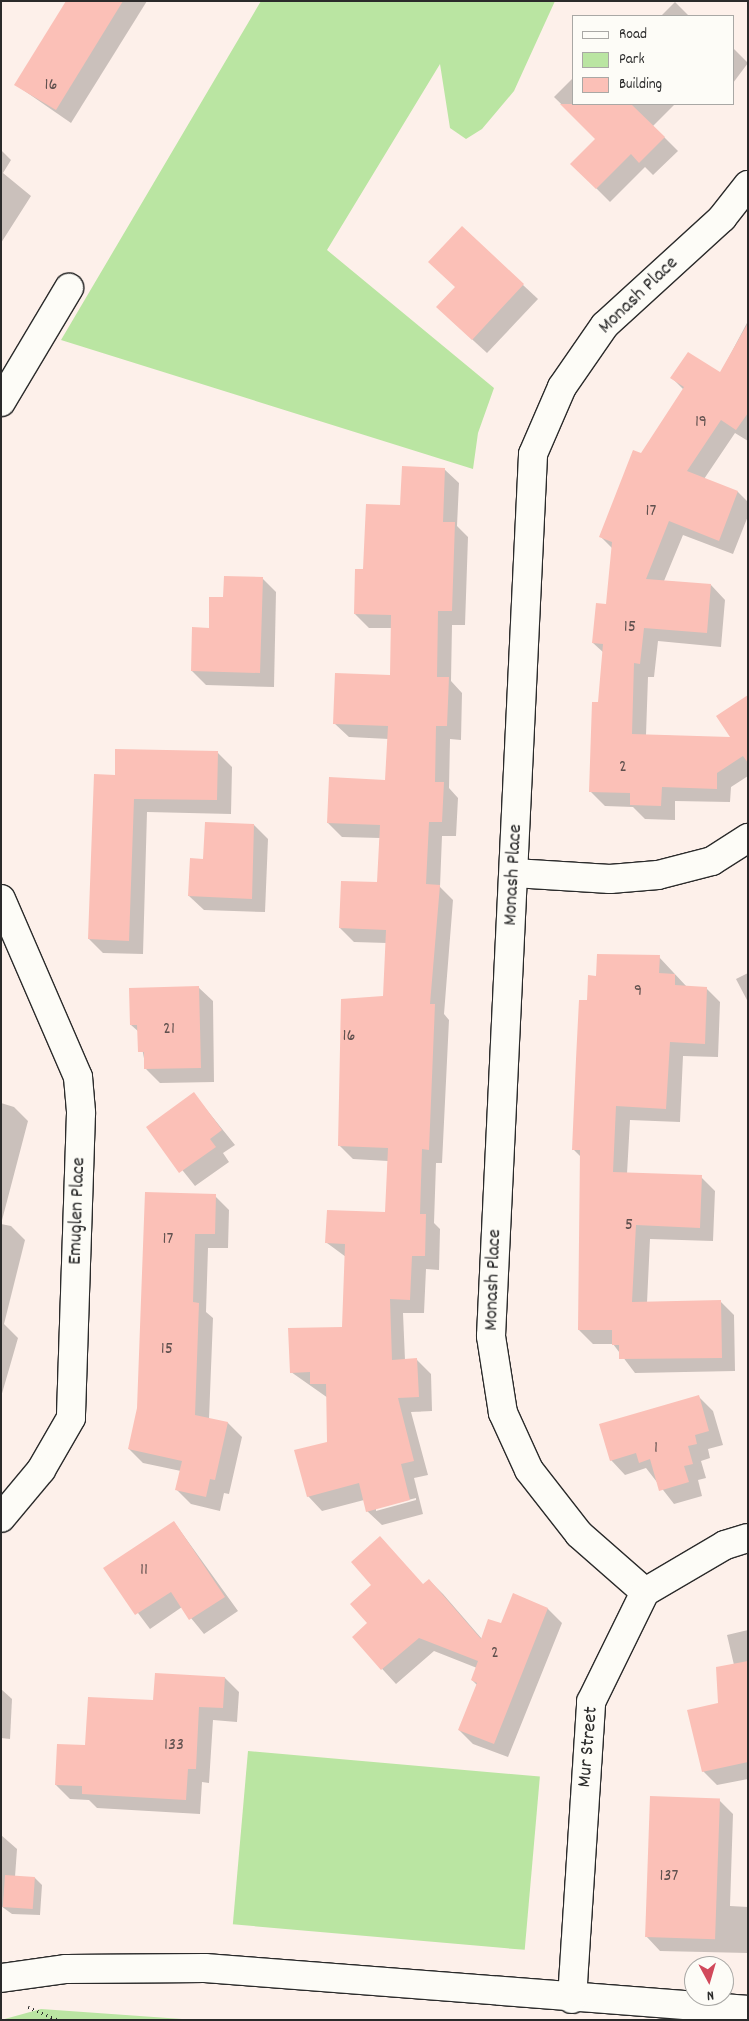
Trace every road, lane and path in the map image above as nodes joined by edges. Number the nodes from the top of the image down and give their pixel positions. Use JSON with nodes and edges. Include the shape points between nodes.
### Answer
{"nodes":[{"id":1,"x":748,"y":185,"type":"edge"},
{"id":2,"x":69,"y":288,"type":"dead end"},
{"id":3,"x":1,"y":402,"type":"edge"},
{"id":4,"x":748,"y":838,"type":"edge"},
{"id":5,"x":514,"y":873,"type":"junction"},
{"id":6,"x":1,"y":899,"type":"edge"},
{"id":7,"x":1,"y":1518,"type":"edge"},
{"id":8,"x":748,"y":1538,"type":"edge"},
{"id":9,"x":645,"y":1592,"type":"junction"},
{"id":10,"x":1,"y":1978,"type":"edge"},
{"id":11,"x":572,"y":1999,"type":"junction"},
{"id":12,"x":748,"y":2010,"type":"edge"}],
"edges":[{"from":1,"to":5,"type":"street","name":"Monash Place","via":[[722,218],[605,325],[562,386],[533,454]]},
{"from":2,"to":3,"type":"street"},
{"from":4,"to":5,"type":"street","via":[[712,861],[658,875],[610,878]]},
{"from":5,"to":9,"type":"street","name":"Monash Place","via":[[491,1336],[503,1413],[529,1470],[579,1534]]},
{"from":6,"to":7,"type":"street","name":"Emuglen Place","via":[[76,1070],[81,1114],[71,1418],[41,1470]]},
{"from":8,"to":9,"type":"street","via":[[725,1545]]},
{"from":9,"to":11,"type":"street","name":"Mur Street","via":[[591,1702]]},
{"from":10,"to":11,"type":"street","via":[[66,1969],[205,1968]]},
{"from":11,"to":12,"type":"street"}]}
